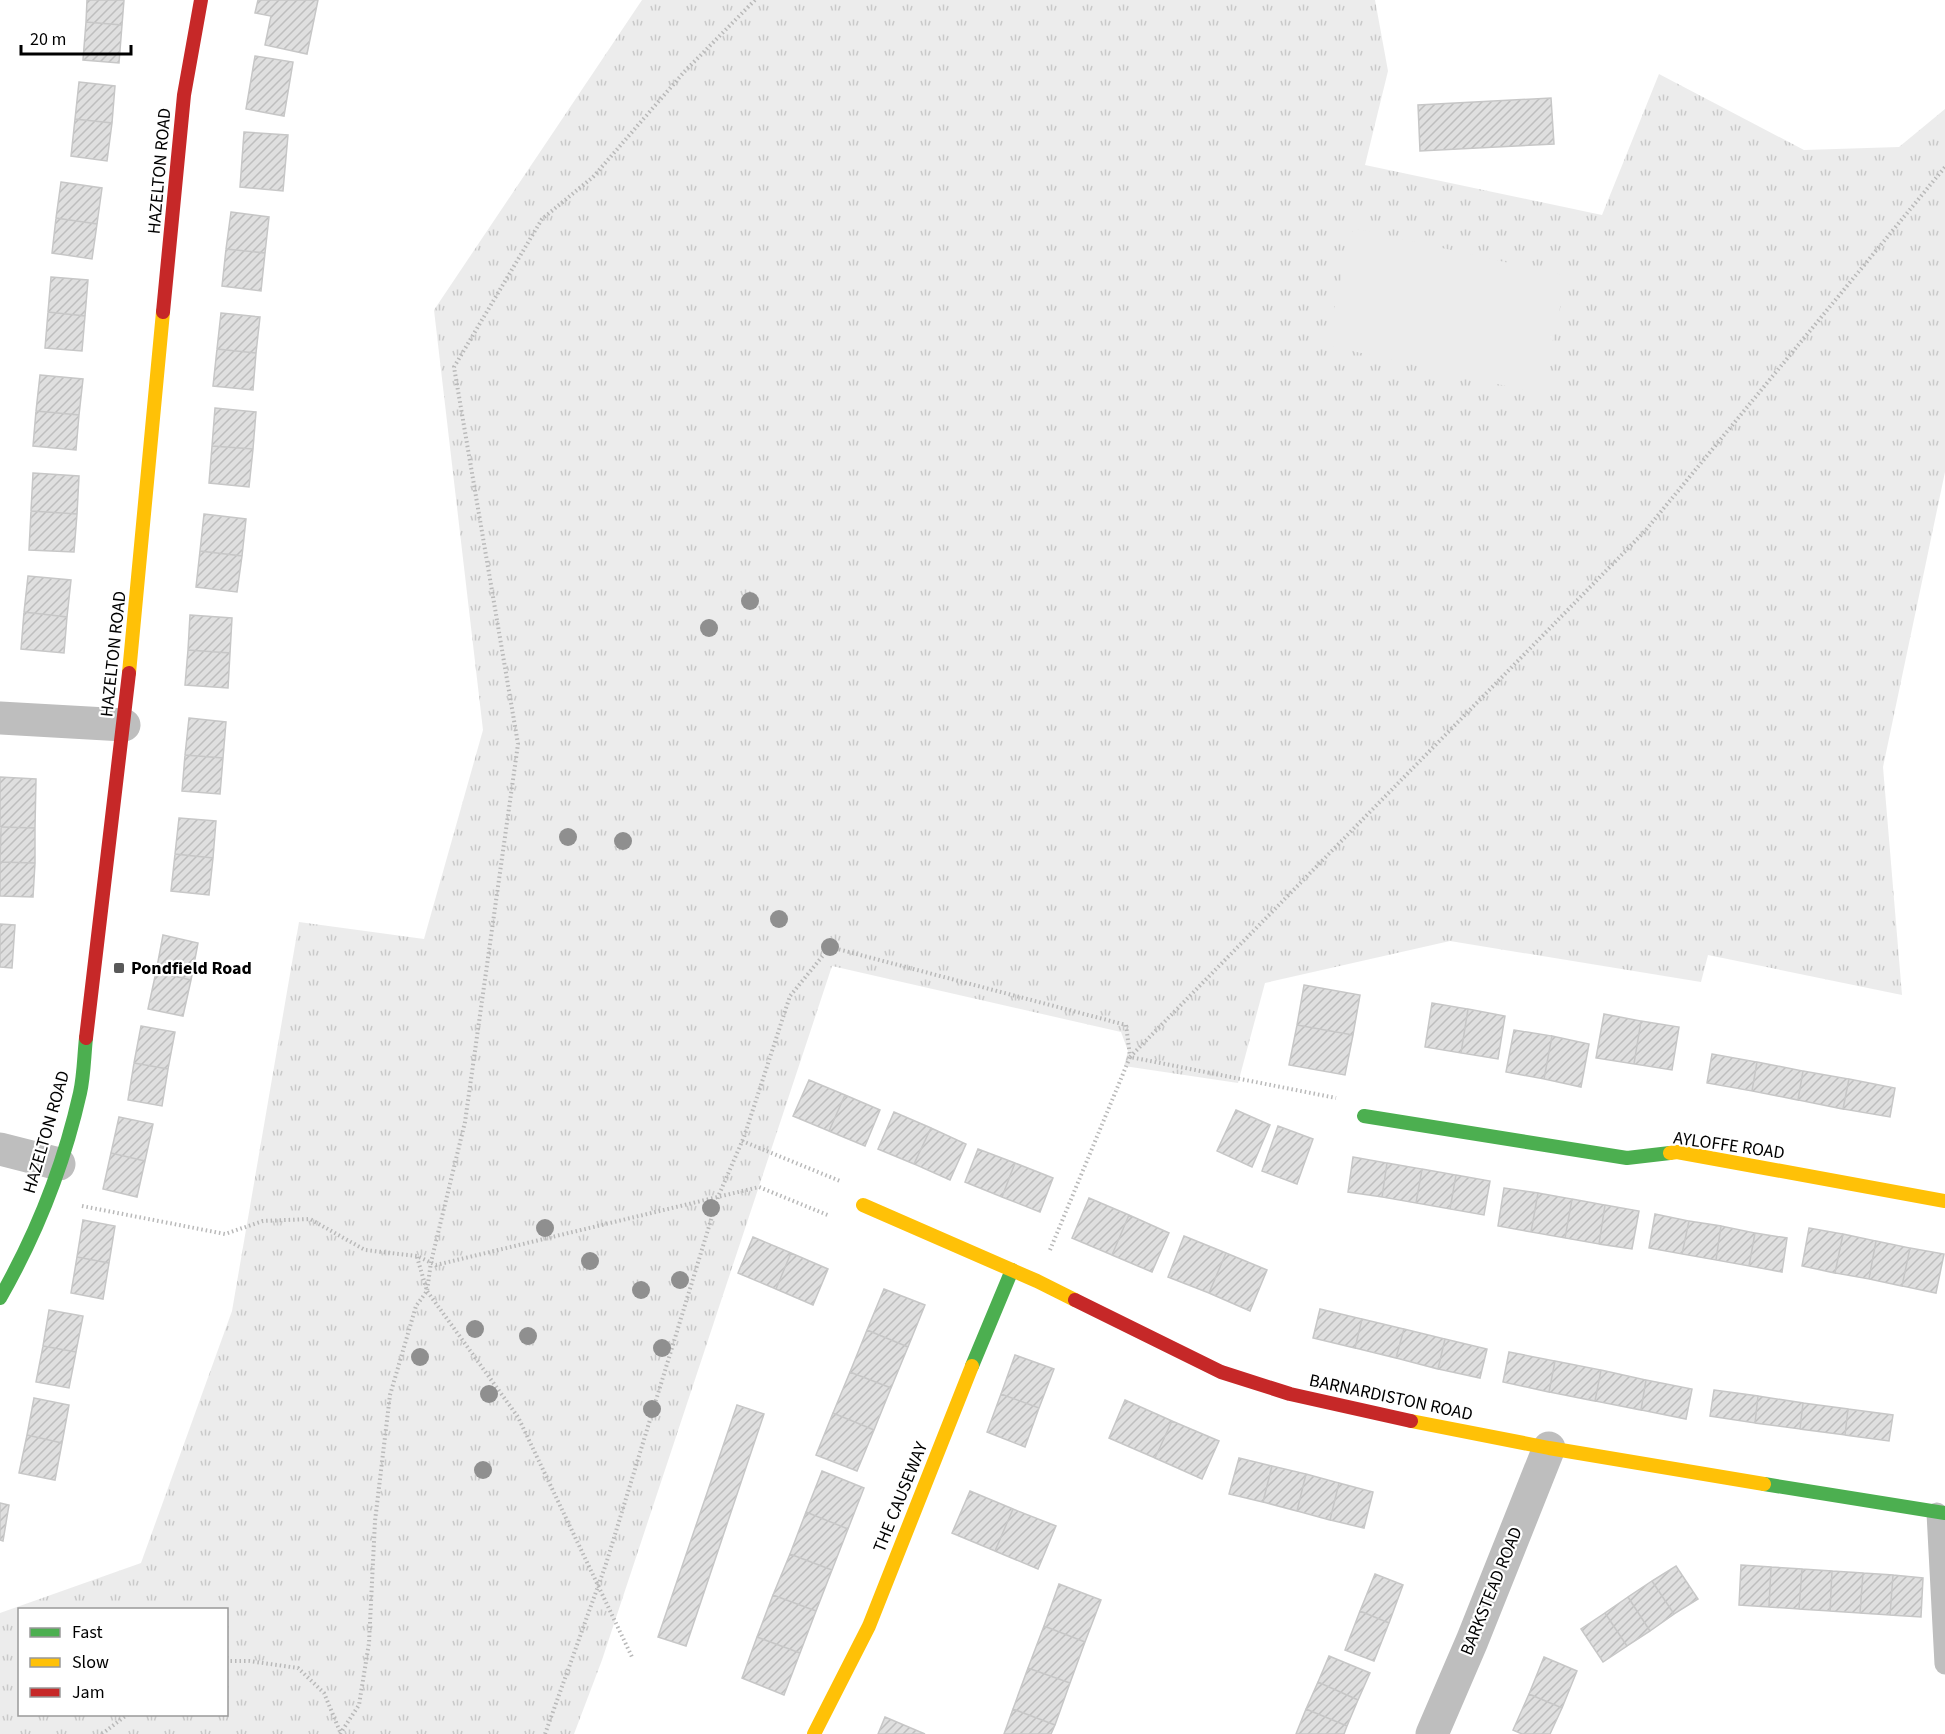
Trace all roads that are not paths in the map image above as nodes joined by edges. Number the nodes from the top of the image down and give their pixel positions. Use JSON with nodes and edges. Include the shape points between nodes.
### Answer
{"nodes":[{"id":1,"x":201,"y":0,"type":"edge"},
{"id":2,"x":0,"y":718,"type":"edge"},
{"id":3,"x":124,"y":725,"type":"junction"},
{"id":4,"x":1364,"y":1116,"type":"road end"},
{"id":5,"x":0,"y":1149,"type":"edge"},
{"id":6,"x":59,"y":1164,"type":"junction"},
{"id":7,"x":1945,"y":1201,"type":"edge"},
{"id":8,"x":862,"y":1205,"type":"road end"},
{"id":9,"x":1012,"y":1270,"type":"junction"},
{"id":10,"x":0,"y":1298,"type":"edge"},
{"id":11,"x":1549,"y":1448,"type":"junction"},
{"id":12,"x":1941,"y":1513,"type":"edge"},
{"id":13,"x":1945,"y":1664,"type":"edge"},
{"id":14,"x":814,"y":1734,"type":"edge"},
{"id":15,"x":1432,"y":1734,"type":"edge"}],
"edges":[{"from":1,"to":3,"type":"street","name":"HAZELTON ROAD","via":[[184,95]]},
{"from":2,"to":3,"type":"street"},
{"from":3,"to":6,"type":"street","name":"HAZELTON ROAD","via":[[80,1092]]},
{"from":4,"to":7,"type":"street","name":"AYLOFFE ROAD","via":[[1628,1158],[1677,1152]]},
{"from":5,"to":6,"type":"street"},
{"from":6,"to":10,"type":"street","name":"HAZELTON ROAD","via":[[24,1256]]},
{"from":8,"to":9,"type":"street","name":"BARNARDISTON ROAD"},
{"from":9,"to":11,"type":"street","name":"BARNARDISTON ROAD","via":[[1221,1372],[1369,1413]]},
{"from":9,"to":14,"type":"street","name":"THE CAUSEWAY","via":[[869,1626]]},
{"from":11,"to":12,"type":"street","name":"BARNARDISTON ROAD"},
{"from":11,"to":15,"type":"street","name":"BARKSTEAD ROAD"},
{"from":12,"to":13,"type":"lane"}]}
